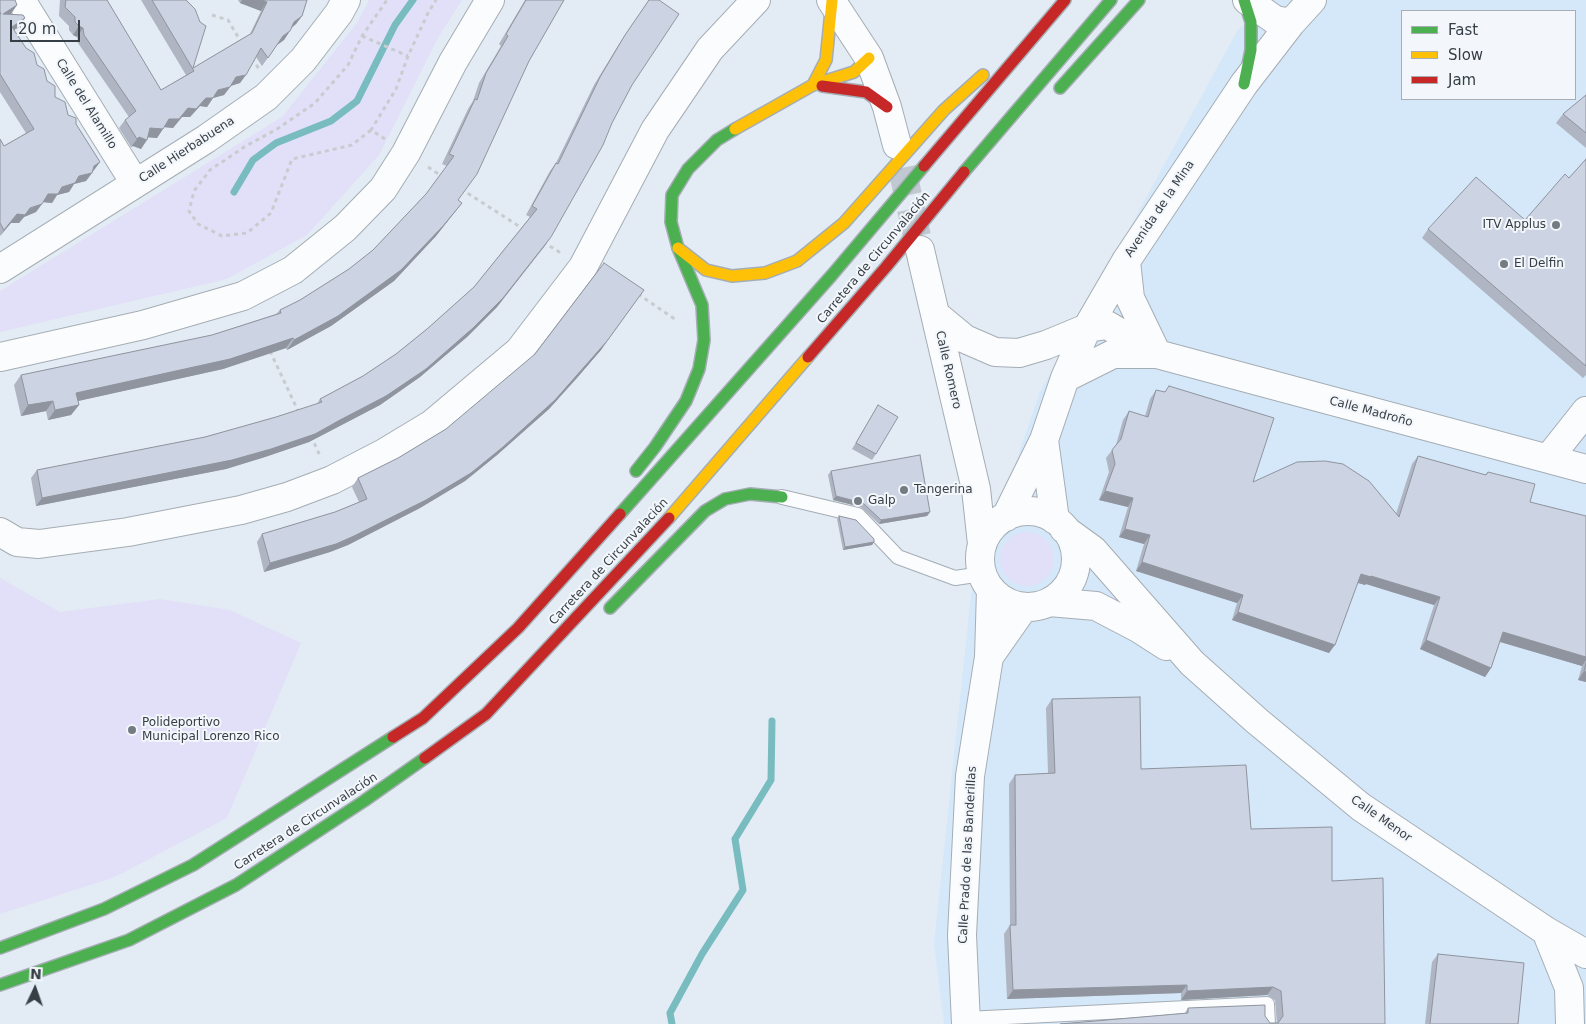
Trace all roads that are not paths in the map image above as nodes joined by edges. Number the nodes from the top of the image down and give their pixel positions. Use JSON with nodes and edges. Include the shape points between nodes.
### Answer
{"nodes":[{"id":1,"x":21,"y":0,"type":"edge"},
{"id":2,"x":346,"y":0,"type":"edge"},
{"id":3,"x":490,"y":0,"type":"edge"},
{"id":4,"x":756,"y":0,"type":"edge"},
{"id":5,"x":831,"y":0,"type":"edge"},
{"id":6,"x":1111,"y":0,"type":"edge"},
{"id":7,"x":1139,"y":0,"type":"edge"},
{"id":8,"x":1246,"y":0,"type":"edge"},
{"id":9,"x":1278,"y":0,"type":"edge"},
{"id":10,"x":1312,"y":0,"type":"edge"},
{"id":11,"x":1062,"y":4,"type":"edge"},
{"id":12,"x":1291,"y":23,"type":"junction"},
{"id":13,"x":860,"y":58,"type":"junction"},
{"id":14,"x":837,"y":64,"type":"dead end"},
{"id":15,"x":1244,"y":84,"type":"junction"},
{"id":16,"x":813,"y":85,"type":"junction"},
{"id":17,"x":1053,"y":94,"type":"dead end"},
{"id":18,"x":887,"y":107,"type":"junction"},
{"id":19,"x":1031,"y":112,"type":"dead end"},
{"id":20,"x":897,"y":145,"type":"tunnel mouth"},
{"id":21,"x":973,"y":161,"type":"junction"},
{"id":22,"x":135,"y":183,"type":"junction"},
{"id":23,"x":678,"y":248,"type":"junction"},
{"id":24,"x":920,"y":250,"type":"tunnel mouth"},
{"id":25,"x":1126,"y":261,"type":"junction"},
{"id":26,"x":0,"y":270,"type":"edge"},
{"id":27,"x":936,"y":314,"type":"junction"},
{"id":28,"x":1087,"y":328,"type":"junction"},
{"id":29,"x":1113,"y":354,"type":"junction"},
{"id":30,"x":1157,"y":354,"type":"junction"},
{"id":31,"x":0,"y":357,"type":"edge"},
{"id":32,"x":1064,"y":378,"type":"junction"},
{"id":33,"x":1586,"y":411,"type":"edge"},
{"id":34,"x":1044,"y":440,"type":"junction"},
{"id":35,"x":1548,"y":459,"type":"junction"},
{"id":36,"x":1586,"y":469,"type":"edge"},
{"id":37,"x":626,"y":483,"type":"dead end"},
{"id":38,"x":976,"y":489,"type":"junction"},
{"id":39,"x":782,"y":497,"type":"joint"},
{"id":40,"x":1003,"y":518,"type":"junction"},
{"id":41,"x":1060,"y":524,"type":"junction"},
{"id":42,"x":0,"y":532,"type":"edge"},
{"id":43,"x":982,"y":544,"type":"junction"},
{"id":44,"x":573,"y":549,"type":"dead end"},
{"id":45,"x":986,"y":582,"type":"junction"},
{"id":46,"x":1036,"y":604,"type":"junction"},
{"id":47,"x":603,"y":616,"type":"dead end"},
{"id":48,"x":518,"y":628,"type":"junction"},
{"id":49,"x":988,"y":657,"type":"junction"},
{"id":50,"x":1192,"y":663,"type":"junction"},
{"id":51,"x":539,"y":674,"type":"dead end"},
{"id":52,"x":486,"y":714,"type":"junction"},
{"id":53,"x":1546,"y":930,"type":"junction"},
{"id":54,"x":0,"y":948,"type":"edge"},
{"id":55,"x":1586,"y":954,"type":"edge"},
{"id":56,"x":0,"y":985,"type":"edge"},
{"id":57,"x":966,"y":1021,"type":"edge"},
{"id":58,"x":1268,"y":1024,"type":"edge"},
{"id":59,"x":1570,"y":1024,"type":"edge"}],
"edges":[{"from":1,"to":22,"type":"street","name":"Calle del Alamillo"},
{"from":2,"to":22,"type":"street","name":"Calle Hierbabuena","via":[[303,60],[273,91],[206,139]]},
{"from":3,"to":31,"type":"street","via":[[383,189],[345,228],[293,270],[243,296],[144,325]]},
{"from":4,"to":42,"type":"street","via":[[710,49],[655,130],[583,267],[519,351],[432,424],[332,480],[241,510],[128,532],[39,544],[16,542]]},
{"from":5,"to":13,"type":"street"},
{"from":5,"to":16,"type":"main road","via":[[826,60]]},
{"from":6,"to":21,"type":"main road","name":"Carretera de Circunvalación"},
{"from":7,"to":17,"type":"main road"},
{"from":8,"to":12,"type":"street","via":[[1275,20]]},
{"from":8,"to":15,"type":"main road","via":[[1251,22],[1251,50]]},
{"from":9,"to":12,"type":"street"},
{"from":10,"to":12,"type":"street","name":"Avenida de la Mina"},
{"from":11,"to":23,"type":"main road","via":[[944,110],[844,223],[797,261],[765,273],[732,276],[706,270]]},
{"from":11,"to":48,"type":"main road","name":"Carretera de Circunvalación","via":[[832,276]]},
{"from":12,"to":15,"type":"street","name":"Avenida de la Mina"},
{"from":13,"to":16,"type":"main road","via":[[854,72]]},
{"from":13,"to":18,"type":"street"},
{"from":14,"to":16,"type":"main road"},
{"from":15,"to":25,"type":"street","name":"Avenida de la Mina"},
{"from":16,"to":18,"type":"main road","via":[[866,92]]},
{"from":16,"to":23,"type":"main road","via":[[716,140],[688,168],[672,196],[670,222]]},
{"from":18,"to":20,"type":"street"},
{"from":19,"to":21,"type":"main road"},
{"from":21,"to":52,"type":"main road","name":"Carretera de Circunvalación","via":[[671,516]]},
{"from":22,"to":26,"type":"street","name":"Calle Hierbabuena"},
{"from":23,"to":37,"type":"main road","via":[[702,305],[704,340],[699,369],[686,401]]},
{"from":24,"to":27,"type":"street","name":"Calle Romero"},
{"from":25,"to":28,"type":"street","name":"Avenida de la Mina"},
{"from":25,"to":30,"type":"street","via":[[1130,298]]},
{"from":27,"to":28,"type":"street","via":[[965,339],[995,352],[1019,353]]},
{"from":27,"to":38,"type":"street","name":"Calle Romero"},
{"from":28,"to":29,"type":"street","via":[[1100,345]]},
{"from":28,"to":30,"type":"street","name":"Calle Madroño","via":[[1107,326]]},
{"from":28,"to":32,"type":"street","name":"Avenida de la Mina"},
{"from":29,"to":30,"type":"street","name":"Calle Madroño"},
{"from":29,"to":32,"type":"street","name":"Calle Madroño"},
{"from":30,"to":35,"type":"street","name":"Calle Madroño"},
{"from":32,"to":34,"type":"street","name":"Avenida de la Mina"},
{"from":33,"to":35,"type":"street"},
{"from":34,"to":40,"type":"street","name":"Avenida de la Mina"},
{"from":34,"to":41,"type":"street","name":"Avenida de la Mina"},
{"from":35,"to":36,"type":"street","name":"Calle Madroño"},
{"from":38,"to":40,"type":"street","name":"Calle Romero"},
{"from":38,"to":43,"type":"street","name":"Calle Romero"},
{"from":39,"to":45,"type":"lane","via":[[858,516],[898,558],[954,578]]},
{"from":39,"to":47,"type":"main road","via":[[750,494],[726,499],[705,511]]},
{"from":40,"to":41,"type":"street","via":[[1018,512],[1031,512],[1044,514]]},
{"from":40,"to":43,"type":"street","via":[[989,531]]},
{"from":41,"to":46,"type":"street","via":[[1072,541],[1074,569],[1060,594]]},
{"from":41,"to":50,"type":"street","name":"Calle Menor","via":[[1093,550]]},
{"from":43,"to":45,"type":"street","via":[[980,559]]},
{"from":44,"to":48,"type":"main road"},
{"from":45,"to":46,"type":"street","via":[[1000,598],[1012,604]]},
{"from":45,"to":49,"type":"street","name":"Calle Prado de las Banderillas"},
{"from":46,"to":49,"type":"street","name":"Calle Prado de las Banderillas"},
{"from":46,"to":50,"type":"street","name":"Calle Menor","via":[[1096,606],[1138,628]]},
{"from":48,"to":54,"type":"main road","name":"Carretera de Circunvalación","via":[[423,718],[193,865],[104,908]]},
{"from":49,"to":57,"type":"street","name":"Calle Prado de las Banderillas","via":[[970,776],[962,935]]},
{"from":50,"to":53,"type":"street","name":"Calle Menor","via":[[1361,807]]},
{"from":51,"to":52,"type":"main road"},
{"from":52,"to":56,"type":"main road","name":"Carretera de Circunvalación","via":[[364,801],[236,885],[128,940]]},
{"from":53,"to":55,"type":"street","name":"Calle Menor"},
{"from":53,"to":59,"type":"street","via":[[1568,988]]},
{"from":57,"to":58,"type":"lane","via":[[1267,1004]]}]}
